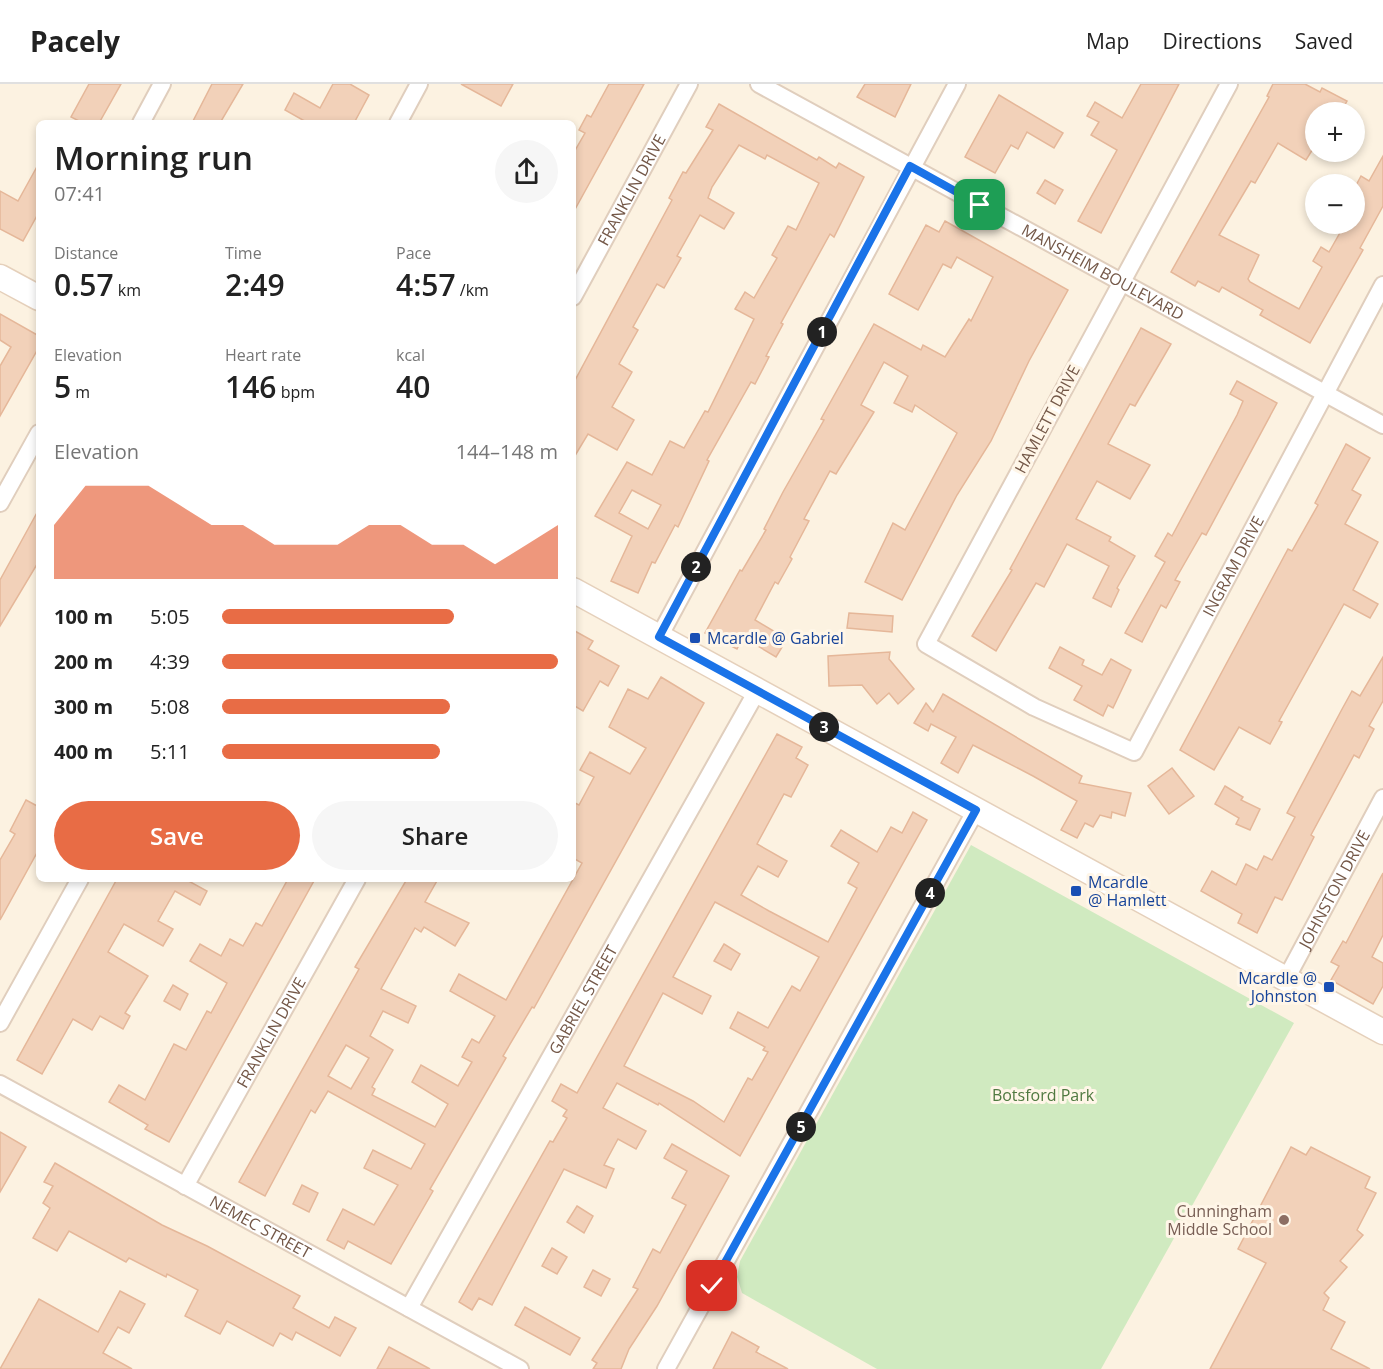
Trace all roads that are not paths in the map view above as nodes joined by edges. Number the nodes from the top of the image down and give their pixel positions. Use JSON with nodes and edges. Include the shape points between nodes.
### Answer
{"nodes":[{"id":1,"x":162,"y":84,"type":"edge"},
{"id":2,"x":419,"y":84,"type":"edge"},
{"id":3,"x":689,"y":84,"type":"edge"},
{"id":4,"x":759,"y":84,"type":"edge"},
{"id":5,"x":957,"y":84,"type":"edge"},
{"id":6,"x":1229,"y":84,"type":"edge"},
{"id":7,"x":143,"y":120,"type":"edge"},
{"id":8,"x":400,"y":120,"type":"edge"},
{"id":9,"x":910,"y":166,"type":"junction"},
{"id":10,"x":0,"y":277,"type":"edge"},
{"id":11,"x":1120,"y":281,"type":"junction"},
{"id":12,"x":1383,"y":285,"type":"edge"},
{"id":13,"x":576,"y":291,"type":"edge"},
{"id":14,"x":36,"y":296,"type":"edge"},
{"id":15,"x":1325,"y":393,"type":"junction"},
{"id":16,"x":1383,"y":425,"type":"edge"},
{"id":17,"x":36,"y":438,"type":"edge"},
{"id":18,"x":0,"y":503,"type":"edge"},
{"id":19,"x":576,"y":592,"type":"edge"},
{"id":20,"x":659,"y":637,"type":"junction"},
{"id":21,"x":757,"y":691,"type":"junction"},
{"id":22,"x":1034,"y":707,"type":"joint"},
{"id":23,"x":1383,"y":798,"type":"edge"},
{"id":24,"x":976,"y":810,"type":"junction"},
{"id":25,"x":78,"y":882,"type":"edge"},
{"id":26,"x":355,"y":882,"type":"edge"},
{"id":27,"x":1286,"y":979,"type":"junction"},
{"id":28,"x":0,"y":1023,"type":"edge"},
{"id":29,"x":1383,"y":1032,"type":"edge"},
{"id":30,"x":0,"y":1084,"type":"edge"},
{"id":31,"x":185,"y":1186,"type":"junction"},
{"id":32,"x":409,"y":1308,"type":"junction"},
{"id":33,"x":520,"y":1369,"type":"edge"},
{"id":34,"x":666,"y":1369,"type":"edge"}],
"edges":[{"from":1,"to":7,"type":"street"},
{"from":2,"to":8,"type":"street"},
{"from":3,"to":13,"type":"street","name":"FRANKLIN DRIVE"},
{"from":4,"to":9,"type":"street","name":"MANSHEIM BOULEVARD"},
{"from":5,"to":9,"type":"street"},
{"from":6,"to":11,"type":"street","name":"HAMLETT DRIVE"},
{"from":9,"to":11,"type":"street","name":"MANSHEIM BOULEVARD"},
{"from":9,"to":20,"type":"street"},
{"from":10,"to":14,"type":"main road"},
{"from":11,"to":15,"type":"street","name":"MANSHEIM BOULEVARD"},
{"from":11,"to":22,"type":"street","name":"HAMLETT DRIVE","via":[[926,644]]},
{"from":12,"to":15,"type":"street","name":"INGRAM DRIVE"},
{"from":15,"to":16,"type":"street","name":"MANSHEIM BOULEVARD"},
{"from":15,"to":22,"type":"street","name":"INGRAM DRIVE","via":[[1134,752]]},
{"from":17,"to":18,"type":"street"},
{"from":19,"to":20,"type":"main road"},
{"from":20,"to":21,"type":"main road"},
{"from":21,"to":24,"type":"main road"},
{"from":21,"to":32,"type":"street","name":"GABRIEL STREET"},
{"from":23,"to":27,"type":"street","name":"JOHNSTON DRIVE"},
{"from":24,"to":27,"type":"main road"},
{"from":24,"to":34,"type":"street"},
{"from":25,"to":28,"type":"street"},
{"from":26,"to":31,"type":"street","name":"FRANKLIN DRIVE"},
{"from":27,"to":29,"type":"main road"},
{"from":30,"to":31,"type":"street","name":"NEMEC STREET"},
{"from":31,"to":32,"type":"street","name":"NEMEC STREET"},
{"from":32,"to":33,"type":"street","name":"NEMEC STREET"}]}
